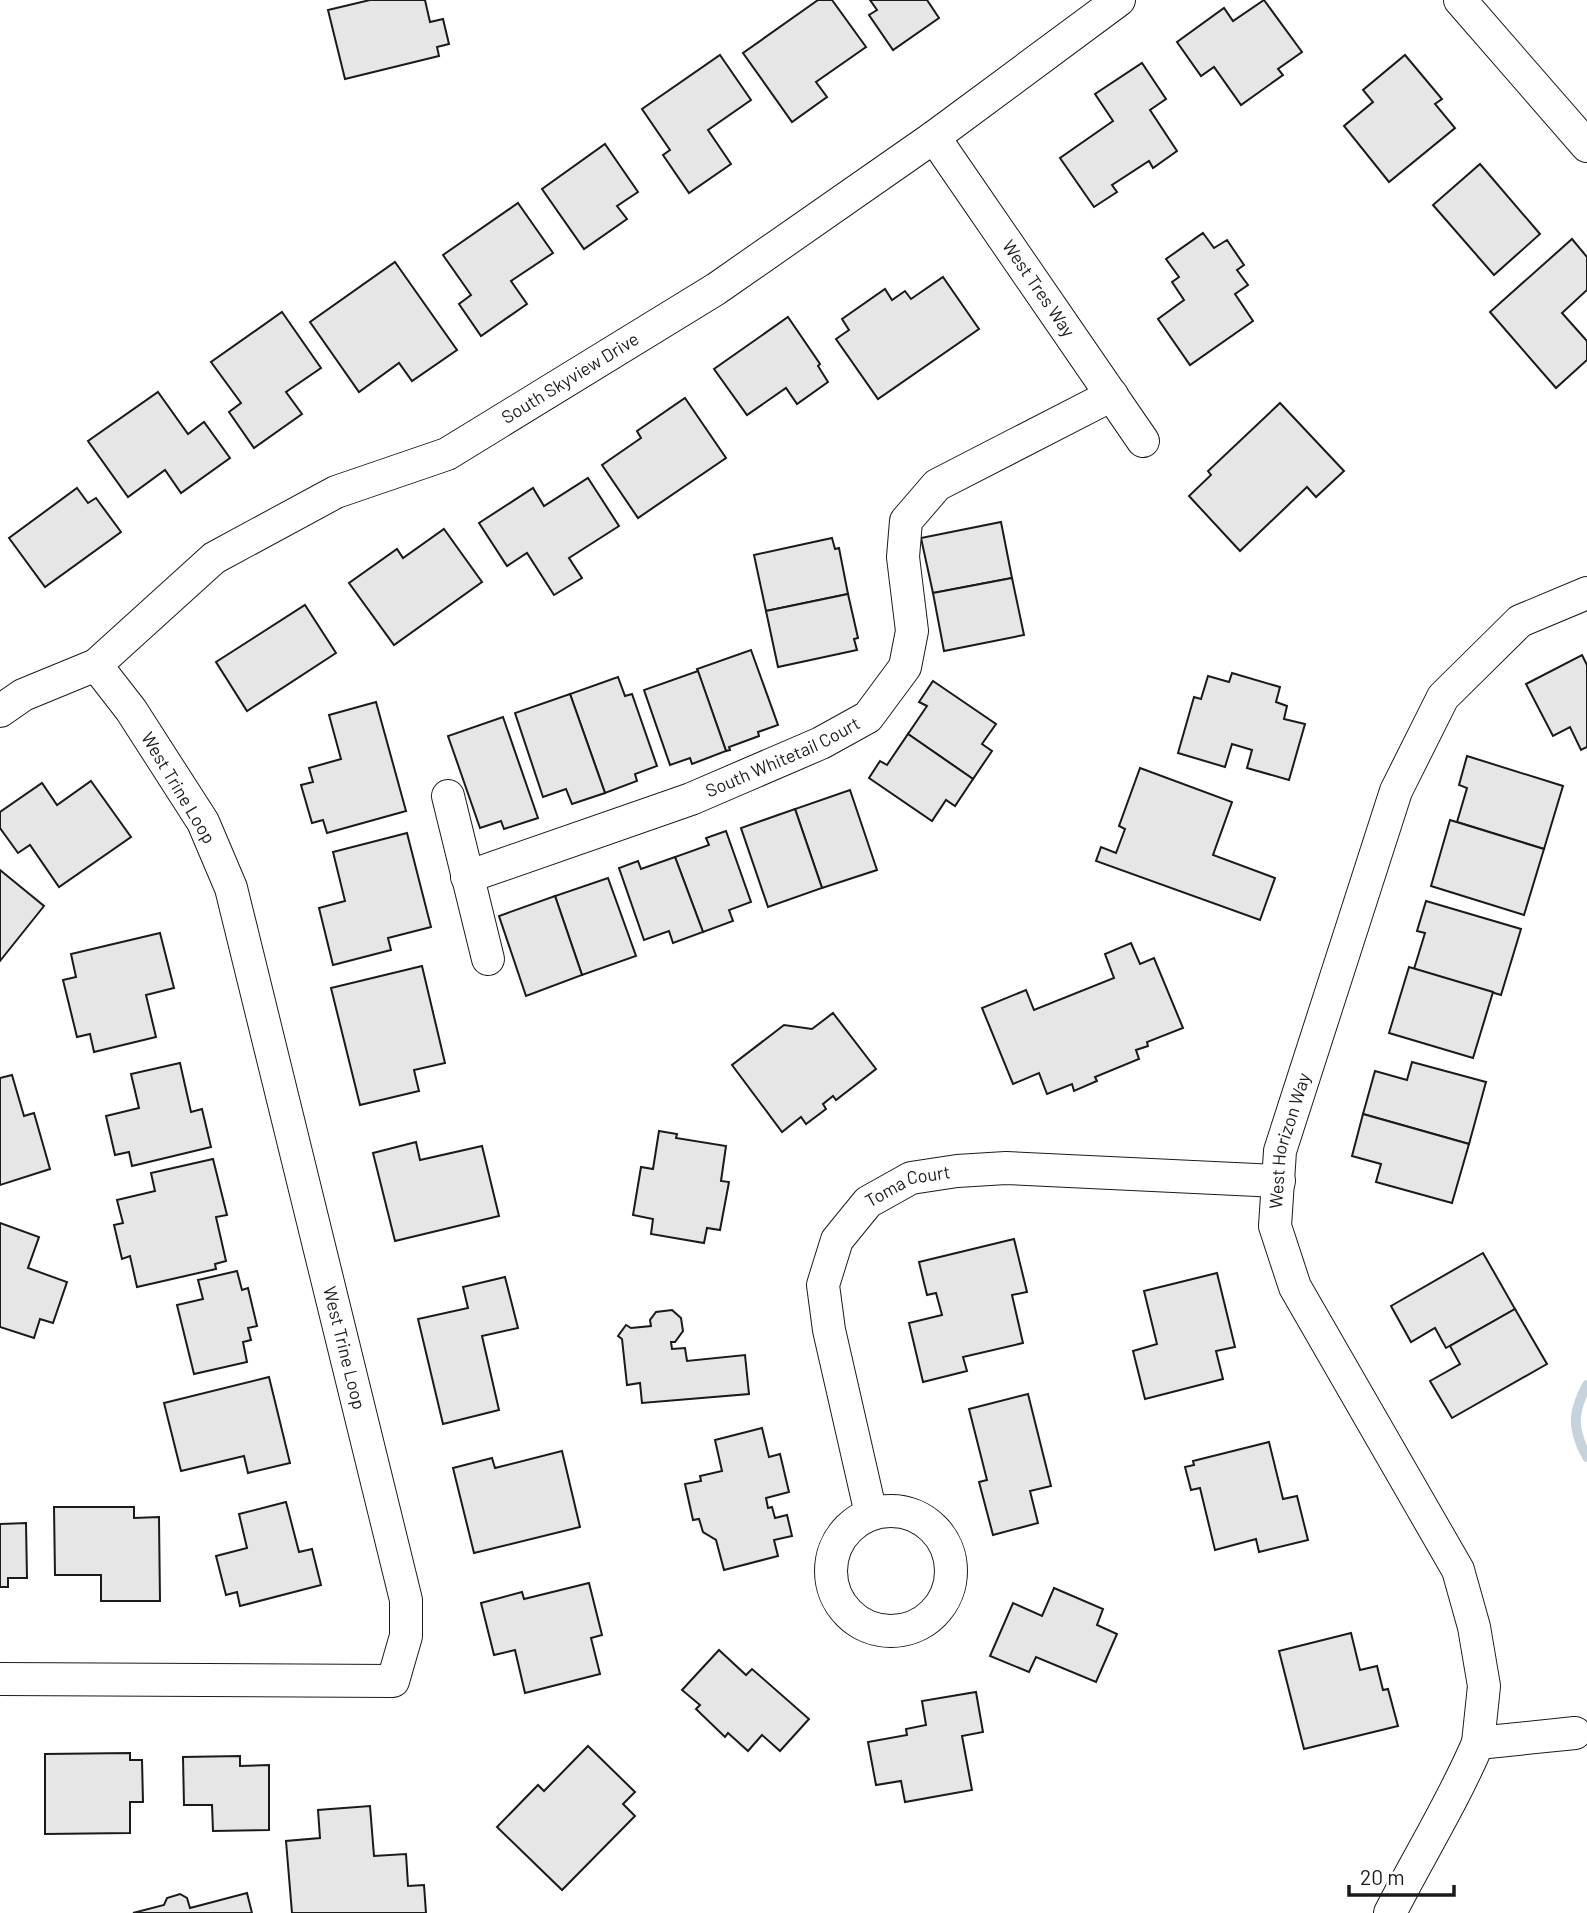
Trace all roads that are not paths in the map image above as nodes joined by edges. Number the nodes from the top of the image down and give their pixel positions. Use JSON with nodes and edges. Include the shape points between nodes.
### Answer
{"nodes":[{"id":1,"x":1119,"y":0,"type":"edge"},
{"id":2,"x":1460,"y":0,"type":"edge"},
{"id":3,"x":933,"y":137,"type":"junction"},
{"id":4,"x":1587,"y":146,"type":"edge"},
{"id":5,"x":1112,"y":395,"type":"junction"},
{"id":6,"x":1143,"y":440,"type":"dead end"},
{"id":7,"x":1587,"y":593,"type":"edge"},
{"id":8,"x":96,"y":665,"type":"junction"},
{"id":9,"x":0,"y":711,"type":"edge"},
{"id":10,"x":448,"y":796,"type":"dead end"},
{"id":11,"x":467,"y":877,"type":"junction"},
{"id":12,"x":488,"y":959,"type":"dead end"},
{"id":13,"x":1279,"y":1181,"type":"junction"},
{"id":14,"x":871,"y":1514,"type":"dead end"},
{"id":15,"x":0,"y":1679,"type":"edge"},
{"id":16,"x":1575,"y":1732,"type":"dead end"},
{"id":17,"x":1478,"y":1743,"type":"junction"},
{"id":18,"x":1390,"y":1913,"type":"edge"}],
"edges":[{"from":1,"to":3,"type":"street","name":"South Skyview Drive"},
{"from":2,"to":4,"type":"street"},
{"from":3,"to":5,"type":"street","name":"West Tres Way"},
{"from":3,"to":8,"type":"street","name":"South Skyview Drive","via":[[716,289],[447,454],[336,492],[214,558]]},
{"from":5,"to":6,"type":"street","name":"West Tres Way"},
{"from":5,"to":11,"type":"street","name":"South Whitetail Court","via":[[937,485],[906,521],[903,557],[912,631],[905,667],[868,717],[821,743],[691,799]]},
{"from":7,"to":13,"type":"street","name":"West Horizon Way","via":[[1520,621],[1443,697],[1396,791],[1280,1151]]},
{"from":8,"to":9,"type":"street","name":"South Skyview Drive","via":[[23,695]]},
{"from":8,"to":15,"type":"street","name":"West Trine Loop","via":[[131,710],[203,822],[231,888],[406,1600],[406,1636],[393,1681]]},
{"from":10,"to":11,"type":"street"},
{"from":11,"to":12,"type":"street"},
{"from":13,"to":14,"type":"street","name":"Toma Court","via":[[1006,1168],[911,1178],[868,1202],[837,1240],[822,1285]]},
{"from":13,"to":17,"type":"street","name":"West Horizon Way","via":[[1275,1226],[1295,1287],[1458,1570],[1484,1686]]},
{"from":16,"to":17,"type":"street"},
{"from":17,"to":18,"type":"street","name":"West Horizon Way","via":[[1458,1791]]}]}
